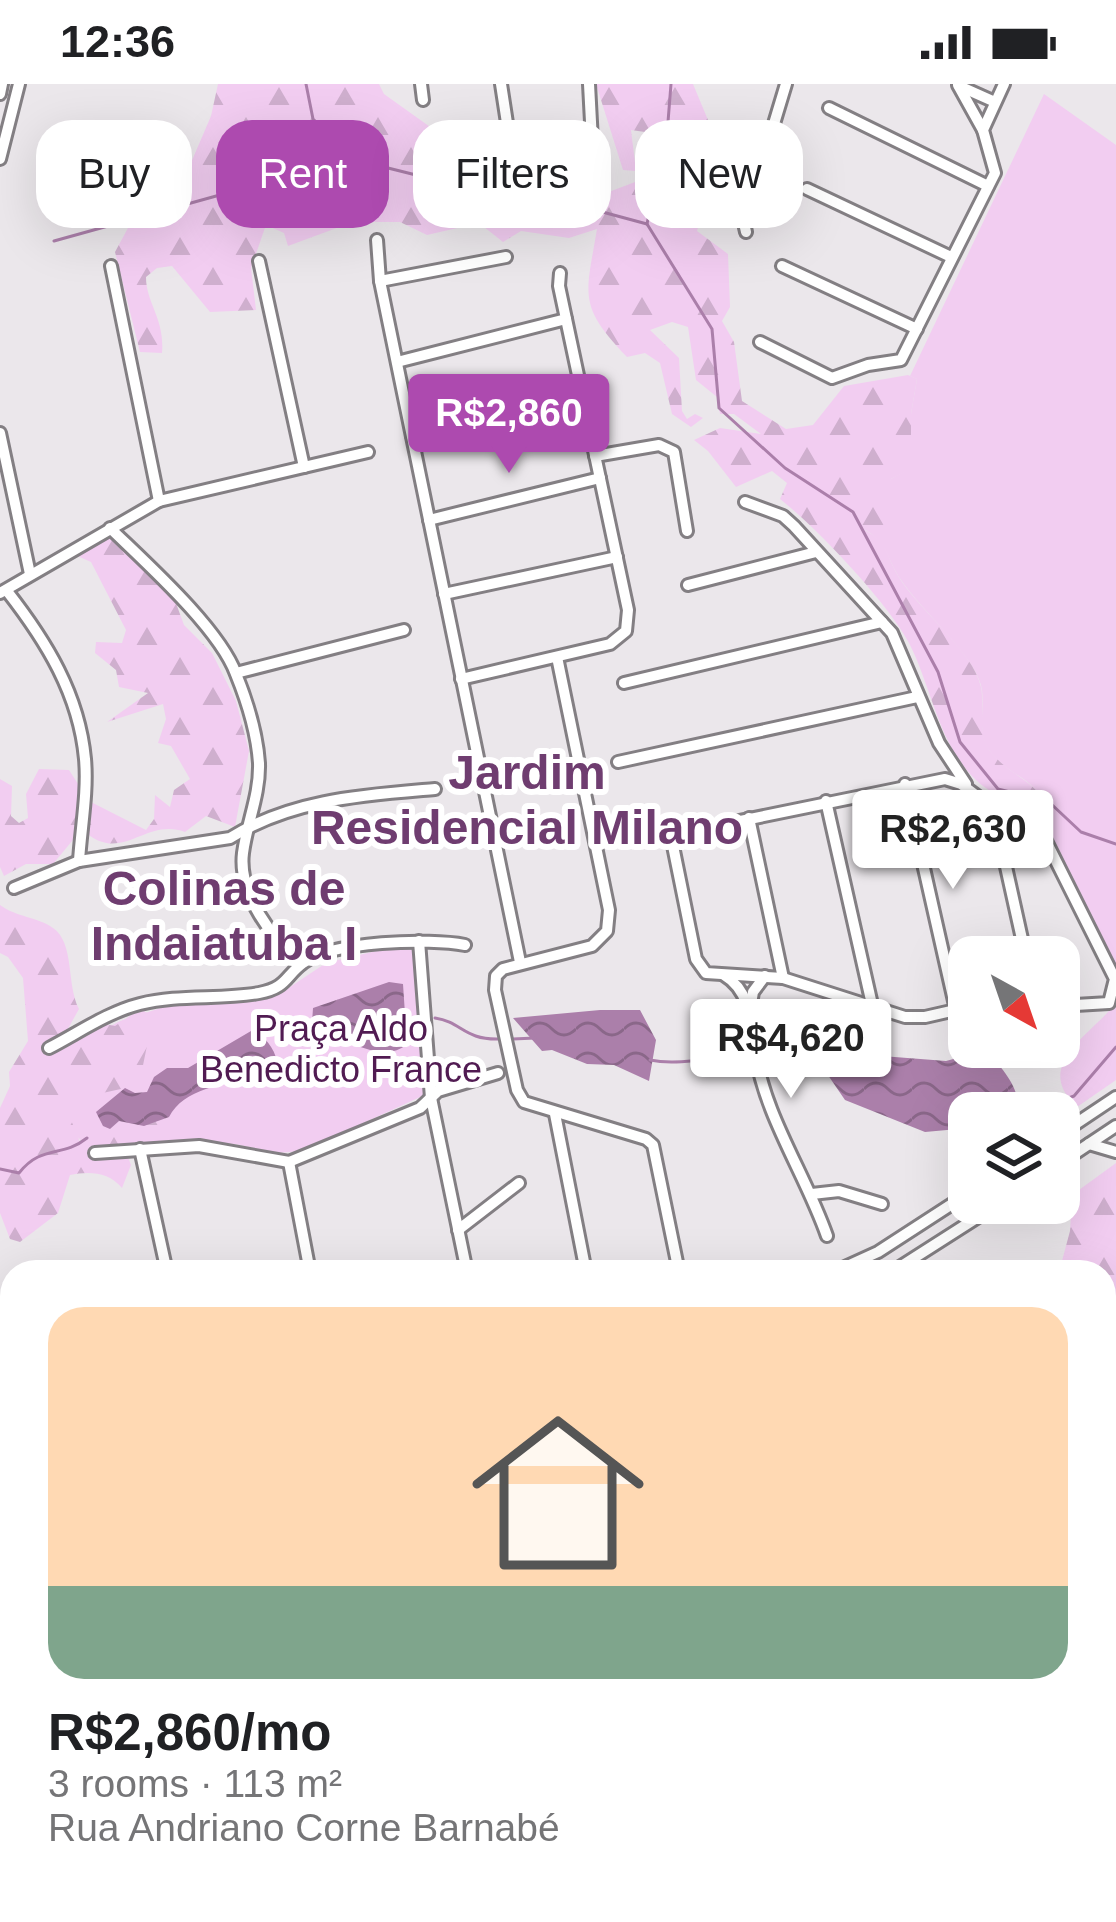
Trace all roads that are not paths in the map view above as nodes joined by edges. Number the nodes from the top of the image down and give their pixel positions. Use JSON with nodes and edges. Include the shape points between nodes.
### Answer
{"nodes":[{"id":1,"x":2,"y":84,"type":"edge"},
{"id":2,"x":19,"y":84,"type":"edge"},
{"id":3,"x":421,"y":84,"type":"edge"},
{"id":4,"x":501,"y":84,"type":"edge"},
{"id":5,"x":589,"y":84,"type":"edge"},
{"id":6,"x":786,"y":84,"type":"edge"},
{"id":7,"x":957,"y":84,"type":"edge"},
{"id":8,"x":1004,"y":84,"type":"edge"},
{"id":9,"x":0,"y":94,"type":"edge"},
{"id":10,"x":423,"y":100,"type":"dead end"},
{"id":11,"x":994,"y":102,"type":"junction"},
{"id":12,"x":829,"y":108,"type":"dead end"},
{"id":13,"x":775,"y":120,"type":"edge"},
{"id":14,"x":982,"y":130,"type":"junction"},
{"id":15,"x":2,"y":139,"type":"edge"},
{"id":16,"x":0,"y":160,"type":"edge"},
{"id":17,"x":994,"y":160,"type":"junction"},
{"id":18,"x":971,"y":178,"type":"junction"},
{"id":19,"x":988,"y":186,"type":"junction"},
{"id":20,"x":807,"y":189,"type":"dead end"},
{"id":21,"x":745,"y":228,"type":"edge"},
{"id":22,"x":746,"y":232,"type":"dead end"},
{"id":23,"x":376,"y":239,"type":"dead end"},
{"id":24,"x":951,"y":256,"type":"junction"},
{"id":25,"x":506,"y":257,"type":"dead end"},
{"id":26,"x":259,"y":261,"type":"dead end"},
{"id":27,"x":110,"y":266,"type":"dead end"},
{"id":28,"x":782,"y":266,"type":"dead end"},
{"id":29,"x":560,"y":273,"type":"dead end"},
{"id":30,"x":380,"y":281,"type":"junction"},
{"id":31,"x":566,"y":320,"type":"junction"},
{"id":32,"x":917,"y":329,"type":"junction"},
{"id":33,"x":760,"y":342,"type":"dead end"},
{"id":34,"x":397,"y":362,"type":"junction"},
{"id":35,"x":584,"y":402,"type":"junction"},
{"id":36,"x":0,"y":434,"type":"edge"},
{"id":37,"x":412,"y":436,"type":"junction"},
{"id":38,"x":368,"y":452,"type":"dead end"},
{"id":39,"x":595,"y":455,"type":"junction"},
{"id":40,"x":304,"y":467,"type":"junction"},
{"id":41,"x":600,"y":478,"type":"junction"},
{"id":42,"x":159,"y":501,"type":"junction"},
{"id":43,"x":745,"y":502,"type":"dead end"},
{"id":44,"x":429,"y":520,"type":"junction"},
{"id":45,"x":110,"y":528,"type":"junction"},
{"id":46,"x":687,"y":530,"type":"dead end"},
{"id":47,"x":816,"y":552,"type":"junction"},
{"id":48,"x":616,"y":557,"type":"junction"},
{"id":49,"x":30,"y":574,"type":"junction"},
{"id":50,"x":688,"y":585,"type":"dead end"},
{"id":51,"x":4,"y":592,"type":"edge"},
{"id":52,"x":444,"y":594,"type":"junction"},
{"id":53,"x":882,"y":622,"type":"junction"},
{"id":54,"x":404,"y":630,"type":"dead end"},
{"id":55,"x":557,"y":657,"type":"junction"},
{"id":56,"x":236,"y":673,"type":"junction"},
{"id":57,"x":461,"y":679,"type":"junction"},
{"id":58,"x":624,"y":683,"type":"dead end"},
{"id":59,"x":917,"y":697,"type":"junction"},
{"id":60,"x":939,"y":743,"type":"junction"},
{"id":61,"x":618,"y":762,"type":"dead end"},
{"id":62,"x":920,"y":781,"type":"junction"},
{"id":63,"x":905,"y":784,"type":"junction"},
{"id":64,"x":435,"y":789,"type":"dead end"},
{"id":65,"x":976,"y":796,"type":"junction"},
{"id":66,"x":826,"y":801,"type":"junction"},
{"id":67,"x":994,"y":808,"type":"junction"},
{"id":68,"x":749,"y":818,"type":"junction"},
{"id":69,"x":251,"y":825,"type":"junction"},
{"id":70,"x":670,"y":836,"type":"junction"},
{"id":71,"x":637,"y":842,"type":"dead end"},
{"id":72,"x":79,"y":861,"type":"junction"},
{"id":73,"x":14,"y":888,"type":"dead end"},
{"id":74,"x":1021,"y":936,"type":"edge"},
{"id":75,"x":419,"y":940,"type":"junction"},
{"id":76,"x":465,"y":945,"type":"dead end"},
{"id":77,"x":948,"y":951,"type":"edge"},
{"id":78,"x":520,"y":962,"type":"junction"},
{"id":79,"x":302,"y":963,"type":"junction"},
{"id":80,"x":721,"y":974,"type":"junction"},
{"id":81,"x":765,"y":976,"type":"junction"},
{"id":82,"x":783,"y":978,"type":"junction"},
{"id":83,"x":1080,"y":1005,"type":"edge"},
{"id":84,"x":873,"y":1009,"type":"junction"},
{"id":85,"x":948,"y":1011,"type":"edge"},
{"id":86,"x":750,"y":1013,"type":"junction"},
{"id":87,"x":50,"y":1048,"type":"dead end"},
{"id":88,"x":498,"y":1072,"type":"dead end"},
{"id":89,"x":430,"y":1098,"type":"junction"},
{"id":90,"x":1114,"y":1101,"type":"edge"},
{"id":91,"x":555,"y":1114,"type":"junction"},
{"id":92,"x":1080,"y":1122,"type":"edge"},
{"id":93,"x":1116,"y":1126,"type":"edge"},
{"id":94,"x":1089,"y":1144,"type":"junction"},
{"id":95,"x":140,"y":1149,"type":"junction"},
{"id":96,"x":1080,"y":1150,"type":"edge"},
{"id":97,"x":1116,"y":1152,"type":"edge"},
{"id":98,"x":95,"y":1153,"type":"dead end"},
{"id":99,"x":289,"y":1162,"type":"junction"},
{"id":100,"x":519,"y":1184,"type":"dead end"},
{"id":101,"x":812,"y":1194,"type":"junction"},
{"id":102,"x":882,"y":1204,"type":"dead end"},
{"id":103,"x":948,"y":1207,"type":"edge"},
{"id":104,"x":926,"y":1221,"type":"junction"},
{"id":105,"x":968,"y":1224,"type":"edge"},
{"id":106,"x":458,"y":1230,"type":"junction"},
{"id":107,"x":827,"y":1236,"type":"dead end"},
{"id":108,"x":164,"y":1260,"type":"edge"},
{"id":109,"x":308,"y":1260,"type":"edge"},
{"id":110,"x":464,"y":1260,"type":"edge"},
{"id":111,"x":584,"y":1260,"type":"edge"},
{"id":112,"x":677,"y":1260,"type":"edge"},
{"id":113,"x":860,"y":1260,"type":"edge"},
{"id":114,"x":909,"y":1260,"type":"edge"},
{"id":115,"x":912,"y":1260,"type":"edge"}],
"edges":[{"from":1,"to":9,"type":"street"},
{"from":2,"to":15,"type":"street"},
{"from":3,"to":10,"type":"street"},
{"from":4,"to":5,"type":"street","via":[[509,136],[560,160],[589,148]]},
{"from":6,"to":13,"type":"street"},
{"from":7,"to":11,"type":"street"},
{"from":7,"to":14,"type":"street"},
{"from":8,"to":11,"type":"street"},
{"from":11,"to":14,"type":"street"},
{"from":12,"to":18,"type":"street"},
{"from":14,"to":17,"type":"street"},
{"from":15,"to":16,"type":"street"},
{"from":17,"to":18,"type":"street"},
{"from":17,"to":19,"type":"street"},
{"from":18,"to":19,"type":"street"},
{"from":19,"to":24,"type":"street"},
{"from":20,"to":24,"type":"street"},
{"from":21,"to":22,"type":"street"},
{"from":23,"to":30,"type":"street"},
{"from":24,"to":32,"type":"street"},
{"from":25,"to":30,"type":"street"},
{"from":26,"to":40,"type":"street"},
{"from":27,"to":42,"type":"street"},
{"from":28,"to":32,"type":"street"},
{"from":29,"to":31,"type":"street"},
{"from":30,"to":34,"type":"street"},
{"from":31,"to":34,"type":"street"},
{"from":31,"to":35,"type":"street"},
{"from":32,"to":33,"type":"street","via":[[901,360],[841,378]]},
{"from":34,"to":37,"type":"street"},
{"from":35,"to":37,"type":"street"},
{"from":35,"to":39,"type":"street"},
{"from":36,"to":49,"type":"street"},
{"from":37,"to":44,"type":"street"},
{"from":38,"to":40,"type":"street"},
{"from":39,"to":41,"type":"street"},
{"from":39,"to":46,"type":"street","via":[[659,445],[674,452]]},
{"from":40,"to":42,"type":"street"},
{"from":41,"to":44,"type":"street"},
{"from":41,"to":48,"type":"street"},
{"from":42,"to":45,"type":"street"},
{"from":43,"to":47,"type":"street","via":[[783,516]]},
{"from":44,"to":52,"type":"street"},
{"from":45,"to":49,"type":"street"},
{"from":45,"to":56,"type":"street","via":[[176,590]]},
{"from":47,"to":50,"type":"street"},
{"from":47,"to":53,"type":"street"},
{"from":48,"to":52,"type":"street"},
{"from":48,"to":55,"type":"street","via":[[626,631],[610,644]]},
{"from":49,"to":51,"type":"street"},
{"from":51,"to":72,"type":"street","via":[[63,673],[81,731]]},
{"from":52,"to":57,"type":"street"},
{"from":53,"to":58,"type":"street"},
{"from":53,"to":59,"type":"street"},
{"from":54,"to":56,"type":"street"},
{"from":55,"to":57,"type":"street"},
{"from":55,"to":78,"type":"street","via":[[607,931],[592,946]]},
{"from":56,"to":69,"type":"street","via":[[259,761]]},
{"from":57,"to":78,"type":"street"},
{"from":59,"to":60,"type":"street"},
{"from":59,"to":61,"type":"street"},
{"from":60,"to":62,"type":"street","via":[[940,768]]},
{"from":60,"to":65,"type":"street"},
{"from":62,"to":63,"type":"street"},
{"from":62,"to":65,"type":"street","via":[[953,780]]},
{"from":63,"to":66,"type":"street"},
{"from":63,"to":77,"type":"street"},
{"from":64,"to":69,"type":"street","via":[[352,796]]},
{"from":65,"to":67,"type":"street"},
{"from":66,"to":68,"type":"street"},
{"from":66,"to":84,"type":"street"},
{"from":67,"to":74,"type":"street"},
{"from":67,"to":83,"type":"street","via":[[1042,833],[1115,979],[1109,1004]]},
{"from":68,"to":70,"type":"street"},
{"from":68,"to":82,"type":"street"},
{"from":69,"to":72,"type":"street","via":[[230,838]]},
{"from":69,"to":79,"type":"street","via":[[243,854],[248,893]]},
{"from":70,"to":71,"type":"street"},
{"from":70,"to":80,"type":"street","via":[[696,958],[702,970]]},
{"from":72,"to":73,"type":"street"},
{"from":75,"to":76,"type":"street"},
{"from":75,"to":79,"type":"street"},
{"from":75,"to":89,"type":"street"},
{"from":78,"to":91,"type":"street","via":[[498,972],[495,990],[517,1090],[524,1102]]},
{"from":79,"to":87,"type":"street","via":[[262,993],[141,1003]]},
{"from":80,"to":81,"type":"street"},
{"from":80,"to":86,"type":"street","via":[[739,987]]},
{"from":81,"to":82,"type":"street"},
{"from":81,"to":86,"type":"street"},
{"from":82,"to":84,"type":"street"},
{"from":84,"to":85,"type":"street","via":[[905,1017]]},
{"from":86,"to":101,"type":"street","via":[[768,1106]]},
{"from":88,"to":89,"type":"street"},
{"from":89,"to":99,"type":"street"},
{"from":89,"to":106,"type":"street"},
{"from":90,"to":92,"type":"street"},
{"from":91,"to":111,"type":"street"},
{"from":91,"to":112,"type":"street","via":[[653,1145]]},
{"from":93,"to":94,"type":"street"},
{"from":94,"to":96,"type":"street"},
{"from":94,"to":97,"type":"street"},
{"from":95,"to":98,"type":"street"},
{"from":95,"to":99,"type":"street","via":[[199,1146]]},
{"from":95,"to":108,"type":"street"},
{"from":99,"to":109,"type":"street"},
{"from":100,"to":106,"type":"street"},
{"from":101,"to":102,"type":"street","via":[[839,1191]]},
{"from":101,"to":107,"type":"street"},
{"from":103,"to":104,"type":"street"},
{"from":104,"to":113,"type":"street"},
{"from":104,"to":114,"type":"street","via":[[933,1241]]},
{"from":105,"to":115,"type":"street"},
{"from":106,"to":110,"type":"street"}]}
